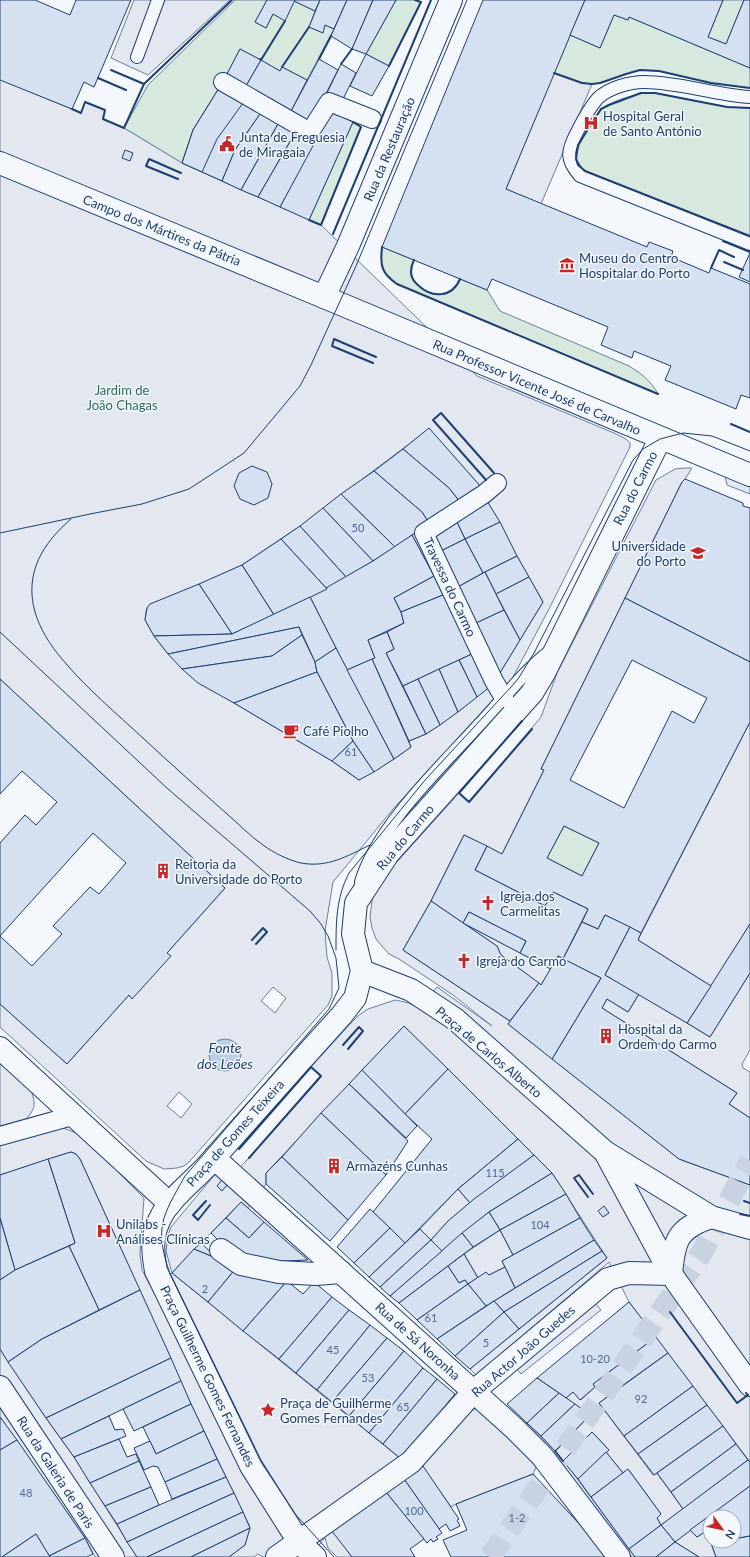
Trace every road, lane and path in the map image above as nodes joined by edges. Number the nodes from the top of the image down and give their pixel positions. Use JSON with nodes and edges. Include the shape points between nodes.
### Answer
{"nodes":[{"id":1,"x":158,"y":0,"type":"edge"},
{"id":2,"x":451,"y":0,"type":"edge"},
{"id":3,"x":137,"y":57,"type":"dead end"},
{"id":4,"x":223,"y":82,"type":"dead end"},
{"id":5,"x":750,"y":97,"type":"edge"},
{"id":6,"x":372,"y":119,"type":"dead end"},
{"id":7,"x":0,"y":164,"type":"edge"},
{"id":8,"x":750,"y":244,"type":"edge"},
{"id":9,"x":324,"y":298,"type":"junction"},
{"id":10,"x":660,"y":438,"type":"junction"},
{"id":11,"x":750,"y":475,"type":"edge"},
{"id":12,"x":497,"y":483,"type":"dead end"},
{"id":13,"x":558,"y":646,"type":"junction"},
{"id":14,"x":504,"y":698,"type":"junction"},
{"id":15,"x":356,"y":903,"type":"junction"},
{"id":16,"x":362,"y":971,"type":"junction"},
{"id":17,"x":0,"y":1048,"type":"edge"},
{"id":18,"x":72,"y":1116,"type":"junction"},
{"id":19,"x":0,"y":1136,"type":"edge"},
{"id":20,"x":605,"y":1152,"type":"junction"},
{"id":21,"x":214,"y":1158,"type":"junction"},
{"id":22,"x":170,"y":1204,"type":"junction"},
{"id":23,"x":710,"y":1217,"type":"junction"},
{"id":24,"x":750,"y":1228,"type":"edge"},
{"id":25,"x":220,"y":1250,"type":"dead end"},
{"id":26,"x":341,"y":1272,"type":"junction"},
{"id":27,"x":671,"y":1274,"type":"junction"},
{"id":28,"x":750,"y":1385,"type":"edge"},
{"id":29,"x":0,"y":1387,"type":"edge"},
{"id":30,"x":474,"y":1391,"type":"junction"},
{"id":31,"x":300,"y":1542,"type":"junction"},
{"id":32,"x":113,"y":1557,"type":"edge"},
{"id":33,"x":277,"y":1557,"type":"edge"},
{"id":34,"x":315,"y":1557,"type":"edge"},
{"id":35,"x":619,"y":1557,"type":"edge"}],
"edges":[{"from":1,"to":3,"type":"lane"},
{"from":2,"to":9,"type":"street","name":"Rua da Restauração"},
{"from":4,"to":6,"type":"street","via":[[310,132],[329,102]]},
{"from":5,"to":8,"type":"lane","via":[[642,82],[613,89],[599,97],[588,111],[571,143],[569,156],[570,165],[580,176]]},
{"from":7,"to":9,"type":"street","name":"Campo dos Mártires da Pátria"},
{"from":9,"to":10,"type":"street","name":"Rua Professor Vicente José de Carvalho"},
{"from":10,"to":11,"type":"street","name":"Rua Professor Vicente José de Carvalho"},
{"from":10,"to":13,"type":"street","name":"Rua do Carmo"},
{"from":12,"to":14,"type":"street","name":"Travessa do Carmo","via":[[424,533]]},
{"from":13,"to":14,"type":"lane","name":"Rua do Carmo","via":[[531,668]]},
{"from":13,"to":15,"type":"street","name":"Rua do Carmo","via":[[532,693],[388,854]]},
{"from":14,"to":15,"type":"lane","name":"Rua do Carmo","via":[[392,824],[362,876]]},
{"from":15,"to":16,"type":"street","name":"Praça de Gomes Teixeira","via":[[353,934]]},
{"from":16,"to":20,"type":"street","name":"Praça de Carlos Alberto","via":[[411,990],[455,1020]]},
{"from":16,"to":21,"type":"street","name":"Praça de Gomes Teixeira","via":[[355,998],[341,1016]]},
{"from":17,"to":18,"type":"street"},
{"from":18,"to":19,"type":"street"},
{"from":18,"to":22,"type":"street"},
{"from":20,"to":23,"type":"street","name":"Praça de Carlos Alberto"},
{"from":20,"to":27,"type":"street","name":"Praça de Carlos Alberto"},
{"from":21,"to":22,"type":"street","name":"Praça de Gomes Teixeira"},
{"from":21,"to":26,"type":"street","name":"Rua de Sá Noronha"},
{"from":22,"to":31,"type":"street","name":"Praça Guilherme Gomes Fernandes","via":[[162,1213],[154,1234],[152,1252],[156,1271],[250,1466]]},
{"from":23,"to":24,"type":"street","name":"Praça de Carlos Alberto"},
{"from":23,"to":27,"type":"street","via":[[690,1225],[676,1242]]},
{"from":25,"to":26,"type":"street","via":[[241,1264],[279,1272]]},
{"from":26,"to":30,"type":"street","name":"Rua de Sá Noronha"},
{"from":27,"to":28,"type":"street","name":"Praça de Carlos Alberto"},
{"from":27,"to":30,"type":"street","name":"Rua Actor João Guedes","via":[[629,1273],[608,1279]]},
{"from":29,"to":32,"type":"street","name":"Rua da Galeria de Paris"},
{"from":30,"to":31,"type":"street","name":"Rua Actor João Guedes","via":[[411,1462]]},
{"from":30,"to":35,"type":"street","name":"Rua de Sá Noronha","via":[[542,1456]]},
{"from":31,"to":33,"type":"street","name":"Rua Actor João Guedes"},
{"from":31,"to":34,"type":"street","name":"Praça Guilherme Gomes Fernandes"}]}
